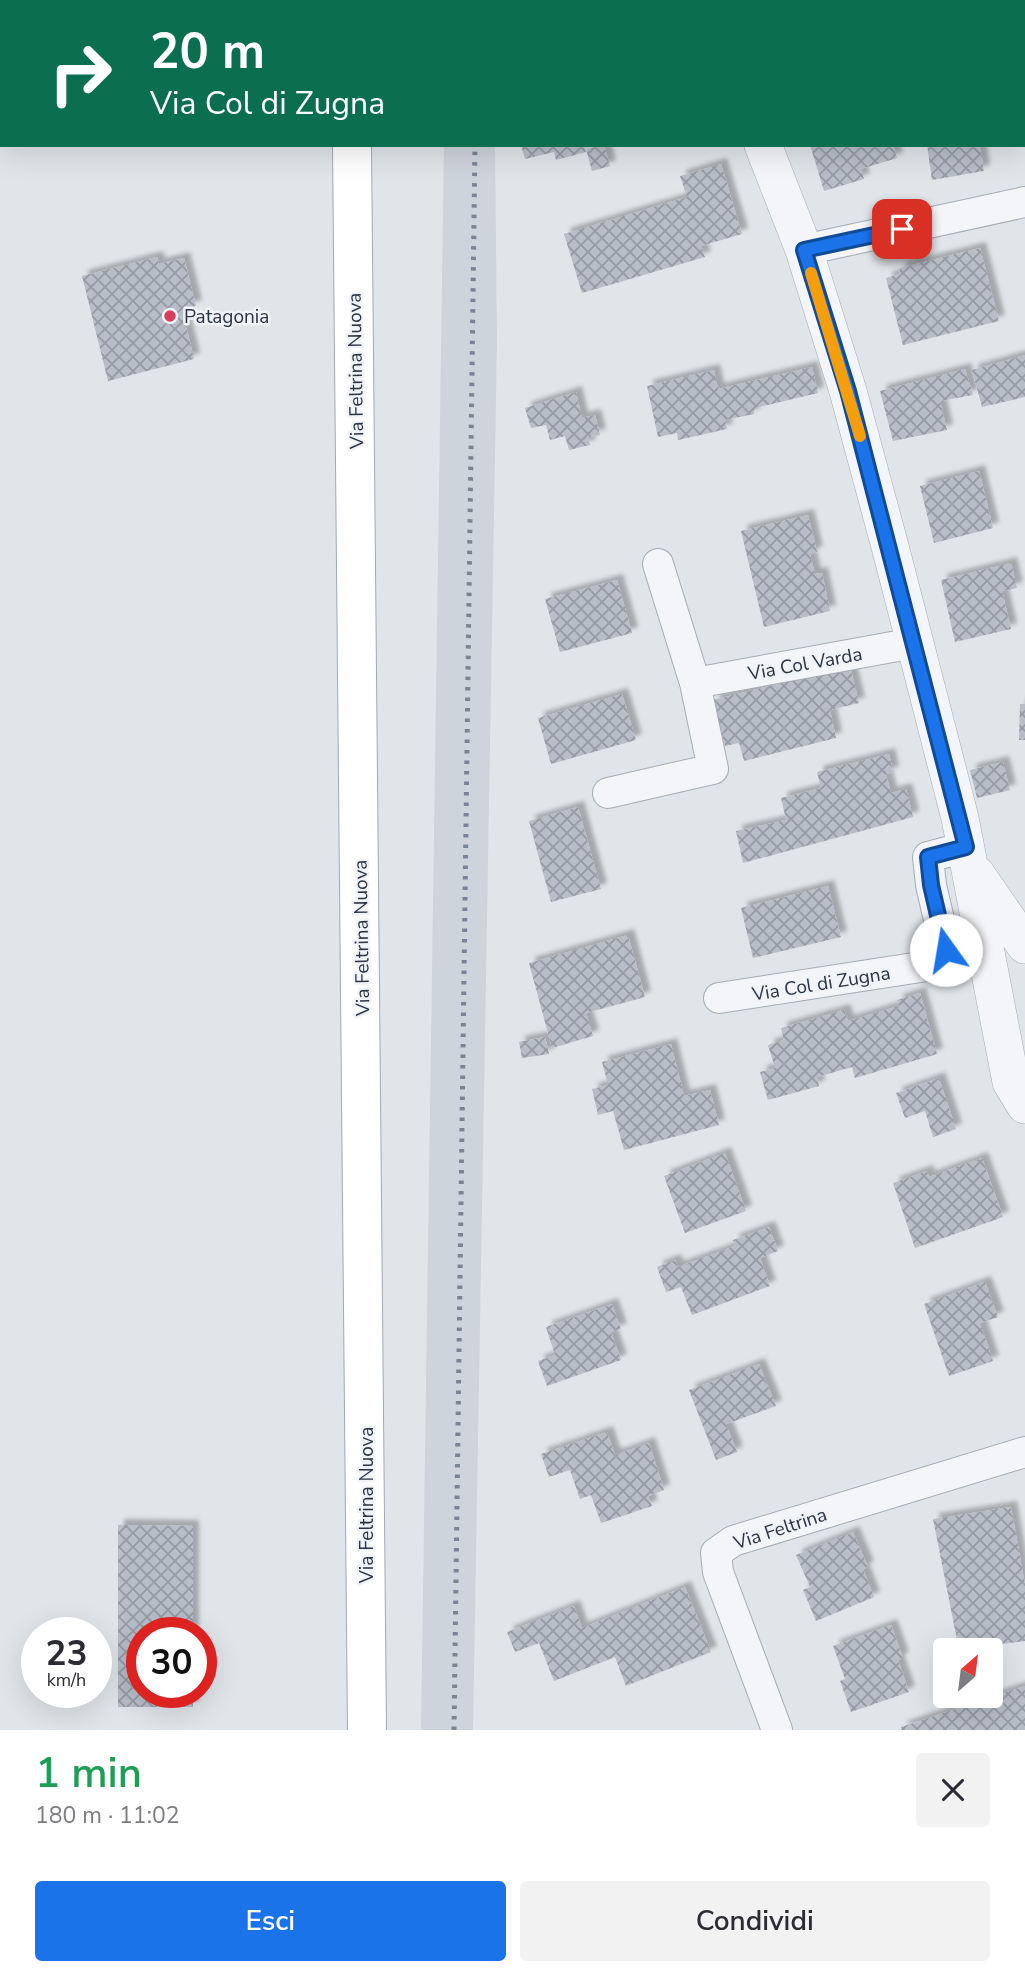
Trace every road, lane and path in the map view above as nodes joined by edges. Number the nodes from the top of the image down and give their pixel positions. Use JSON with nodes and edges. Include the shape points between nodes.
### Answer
{"nodes":[{"id":1,"x":352,"y":147,"type":"edge"},
{"id":2,"x":764,"y":147,"type":"edge"},
{"id":3,"x":1025,"y":202,"type":"edge"},
{"id":4,"x":804,"y":250,"type":"junction"},
{"id":5,"x":658,"y":564,"type":"dead end"},
{"id":6,"x":914,"y":643,"type":"junction"},
{"id":7,"x":695,"y":683,"type":"junction"},
{"id":8,"x":608,"y":793,"type":"dead end"},
{"id":9,"x":967,"y":855,"type":"junction"},
{"id":10,"x":1014,"y":916,"type":"edge"},
{"id":11,"x":1025,"y":945,"type":"edge"},
{"id":12,"x":719,"y":998,"type":"dead end"},
{"id":13,"x":994,"y":998,"type":"junction"},
{"id":14,"x":1025,"y":1015,"type":"edge"},
{"id":15,"x":1025,"y":1105,"type":"edge"},
{"id":16,"x":1025,"y":1452,"type":"edge"},
{"id":17,"x":366,"y":1730,"type":"edge"},
{"id":18,"x":777,"y":1730,"type":"edge"}],
"edges":[{"from":1,"to":17,"type":"main road","name":"Via Feltrina Nuova"},
{"from":2,"to":4,"type":"street"},
{"from":3,"to":4,"type":"street"},
{"from":4,"to":6,"type":"street","via":[[848,391]]},
{"from":5,"to":7,"type":"street"},
{"from":6,"to":7,"type":"street","name":"Via Col Varda"},
{"from":6,"to":9,"type":"street"},
{"from":7,"to":8,"type":"street","via":[[713,769]]},
{"from":9,"to":10,"type":"street"},
{"from":9,"to":12,"type":"street","name":"Via Col di Zugna","via":[[928,857],[946,950],[940,964]]},
{"from":9,"to":13,"type":"street"},
{"from":10,"to":11,"type":"street"},
{"from":13,"to":14,"type":"street"},
{"from":13,"to":15,"type":"street","via":[[1011,1082]]},
{"from":16,"to":18,"type":"street","name":"Via Feltrina","via":[[733,1541],[716,1553],[718,1572]]}]}
